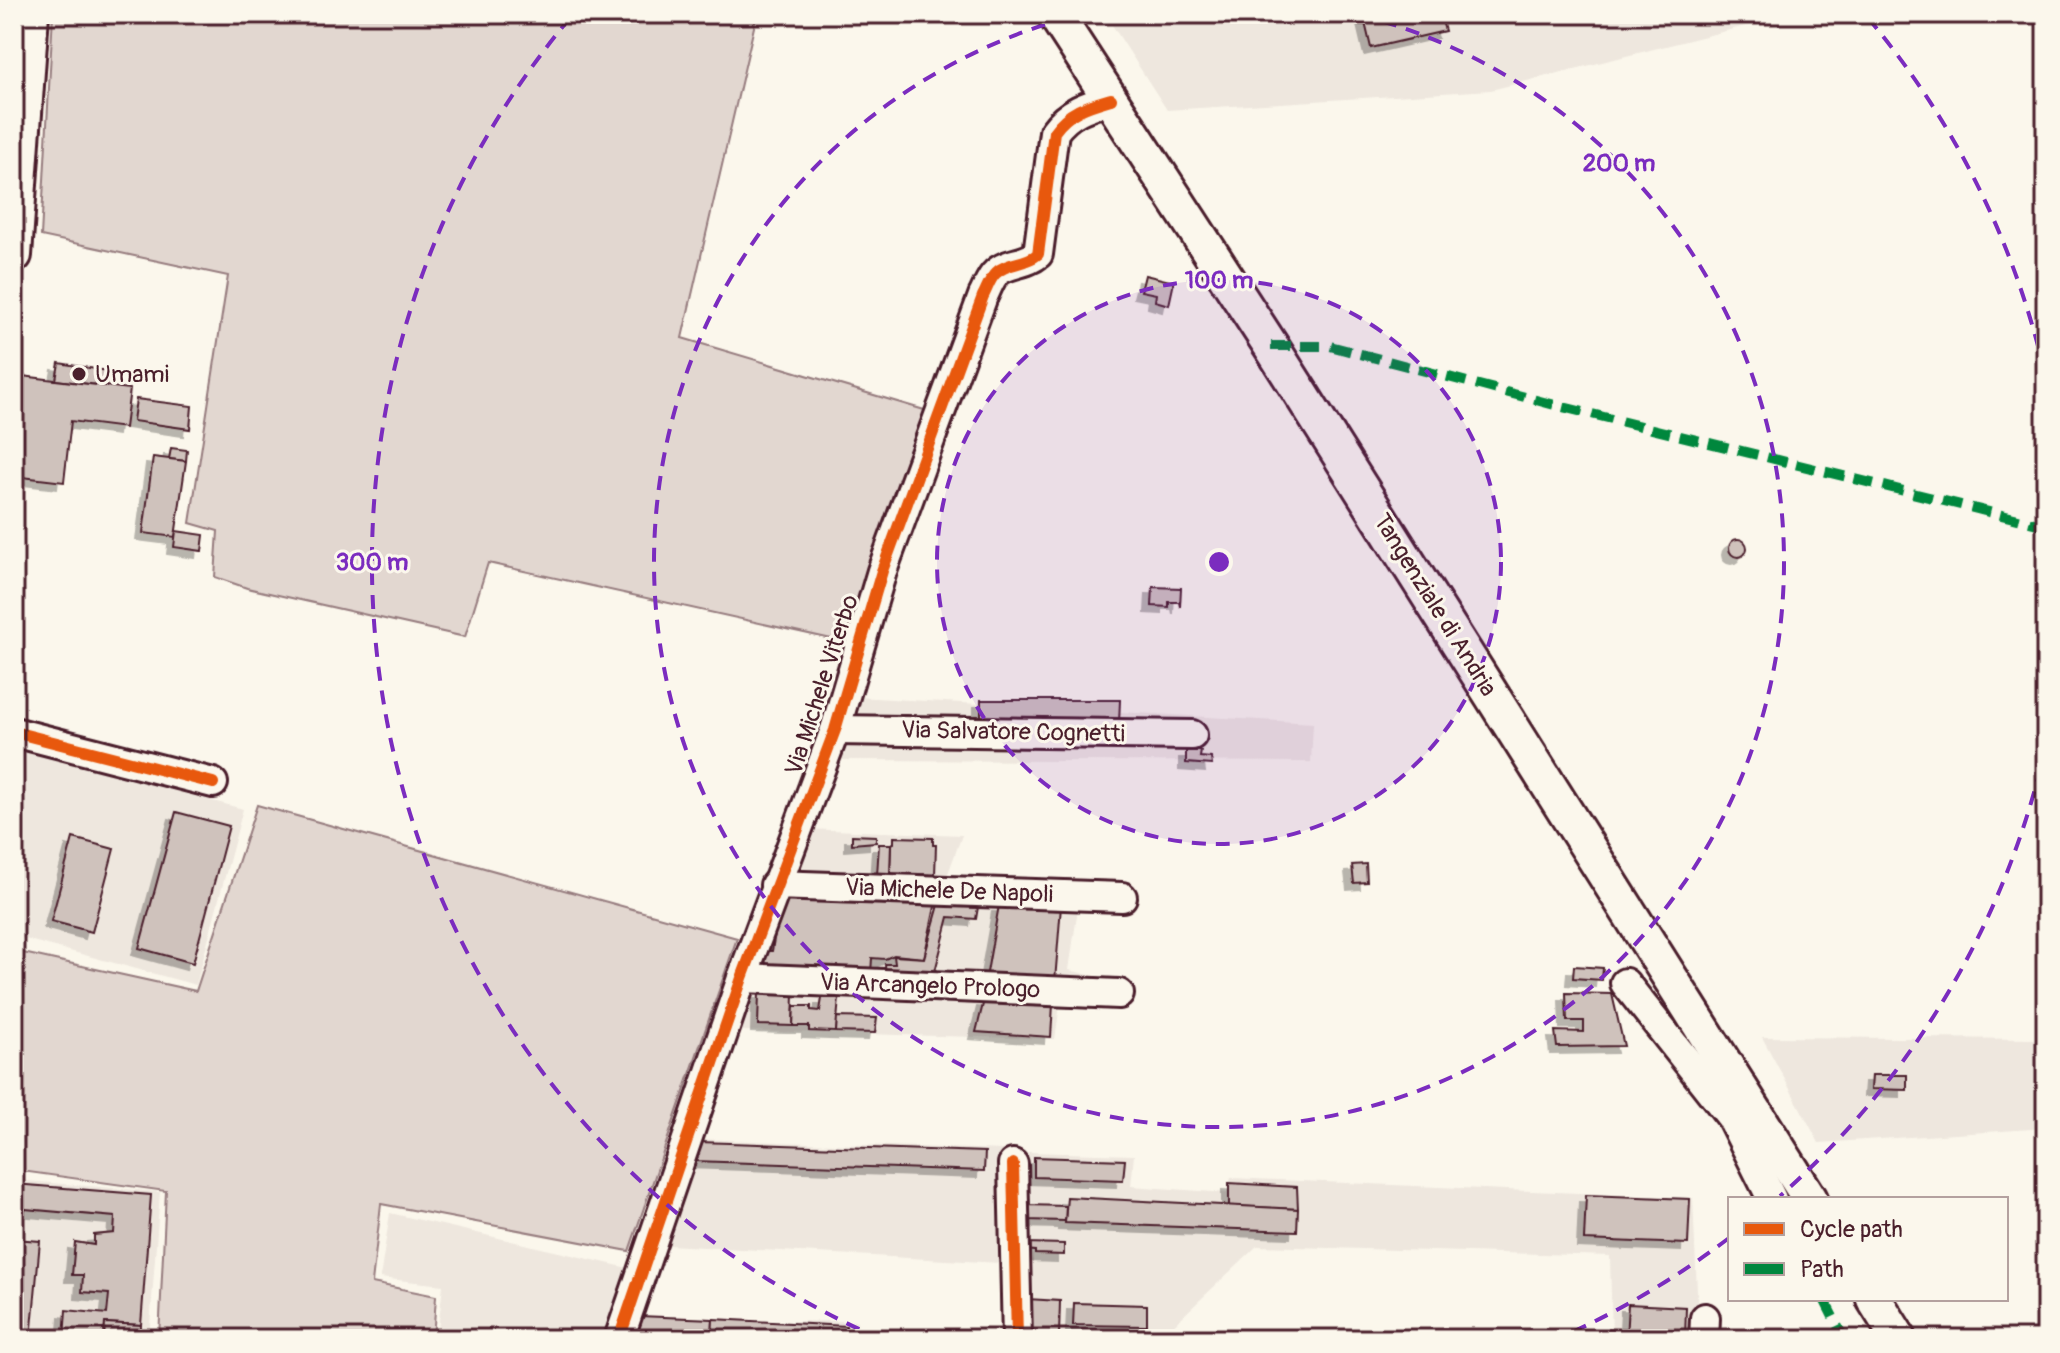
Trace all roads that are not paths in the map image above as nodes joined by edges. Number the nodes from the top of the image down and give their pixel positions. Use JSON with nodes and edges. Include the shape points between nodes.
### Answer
{"nodes":[{"id":1,"x":31,"y":14,"type":"edge"},
{"id":2,"x":1055,"y":14,"type":"edge"},
{"id":3,"x":1111,"y":99,"type":"junction"},
{"id":4,"x":14,"y":255,"type":"edge"},
{"id":5,"x":835,"y":730,"type":"junction"},
{"id":6,"x":14,"y":732,"type":"edge"},
{"id":7,"x":1192,"y":735,"type":"dead end"},
{"id":8,"x":213,"y":783,"type":"dead end"},
{"id":9,"x":775,"y":885,"type":"junction"},
{"id":10,"x":1122,"y":897,"type":"dead end"},
{"id":11,"x":742,"y":978,"type":"junction"},
{"id":12,"x":1625,"y":983,"type":"dead end"},
{"id":13,"x":1119,"y":994,"type":"dead end"},
{"id":14,"x":1738,"y":1106,"type":"junction"},
{"id":15,"x":1013,"y":1164,"type":"dead end"},
{"id":16,"x":1771,"y":1197,"type":"edge"},
{"id":17,"x":1808,"y":1197,"type":"edge"},
{"id":18,"x":1875,"y":1301,"type":"edge"},
{"id":19,"x":619,"y":1339,"type":"edge"},
{"id":20,"x":1017,"y":1339,"type":"edge"},
{"id":21,"x":1899,"y":1339,"type":"edge"}],
"edges":[{"from":1,"to":4,"type":"main road"},
{"from":2,"to":3,"type":"main road","name":"Tangenziale di Andria"},
{"from":3,"to":5,"type":"street","name":"Via Michele Viterbo","via":[[1076,110],[1054,132],[1038,254],[994,274],[983,296],[882,571]]},
{"from":3,"to":14,"type":"main road","name":"Tangenziale di Andria"},
{"from":5,"to":7,"type":"street","name":"Via Salvatore Cognetti"},
{"from":5,"to":9,"type":"street","name":"Via Michele Viterbo"},
{"from":6,"to":8,"type":"street"},
{"from":9,"to":10,"type":"street","name":"Via Michele De Napoli"},
{"from":9,"to":11,"type":"street","name":"Via Michele Viterbo"},
{"from":11,"to":13,"type":"street","name":"Via Arcangelo Prologo"},
{"from":11,"to":19,"type":"street","name":"Via Michele Viterbo"},
{"from":12,"to":14,"type":"street"},
{"from":14,"to":16,"type":"street"},
{"from":14,"to":17,"type":"main road","name":"Tangenziale di Andria"},
{"from":15,"to":20,"type":"street"},
{"from":18,"to":21,"type":"main road"}]}
